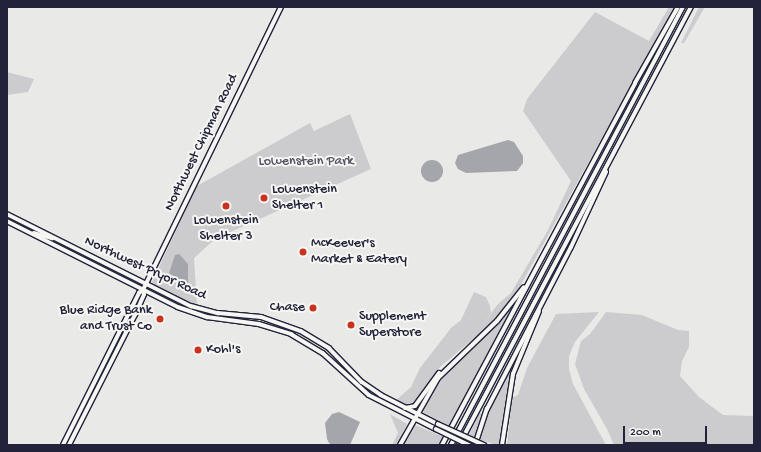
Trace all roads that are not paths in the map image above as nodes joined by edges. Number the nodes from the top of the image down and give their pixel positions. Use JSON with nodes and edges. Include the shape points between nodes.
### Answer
{"nodes":[{"id":1,"x":281,"y":7,"type":"edge"},
{"id":2,"x":678,"y":7,"type":"edge"},
{"id":3,"x":683,"y":7,"type":"edge"},
{"id":4,"x":691,"y":7,"type":"edge"},
{"id":5,"x":621,"y":138,"type":"junction"},
{"id":6,"x":7,"y":214,"type":"edge"},
{"id":7,"x":7,"y":221,"type":"edge"},
{"id":8,"x":33,"y":233,"type":"junction"},
{"id":9,"x":54,"y":238,"type":"junction"},
{"id":10,"x":530,"y":279,"type":"junction"},
{"id":11,"x":146,"y":285,"type":"junction"},
{"id":12,"x":549,"y":289,"type":"junction"},
{"id":13,"x":143,"y":290,"type":"junction"},
{"id":14,"x":116,"y":340,"type":"junction"},
{"id":15,"x":116,"y":353,"type":"junction"},
{"id":16,"x":462,"y":353,"type":"junction"},
{"id":17,"x":405,"y":408,"type":"junction"},
{"id":18,"x":417,"y":413,"type":"junction"},
{"id":19,"x":414,"y":419,"type":"junction"},
{"id":20,"x":63,"y":445,"type":"edge"},
{"id":21,"x":69,"y":445,"type":"edge"},
{"id":22,"x":400,"y":445,"type":"edge"},
{"id":23,"x":442,"y":445,"type":"edge"},
{"id":24,"x":451,"y":445,"type":"edge"},
{"id":25,"x":459,"y":445,"type":"edge"},
{"id":26,"x":469,"y":445,"type":"edge"},
{"id":27,"x":475,"y":445,"type":"edge"},
{"id":28,"x":484,"y":445,"type":"edge"},
{"id":29,"x":502,"y":445,"type":"edge"}],
"edges":[{"from":1,"to":11,"type":"main road","name":"Northwest Chipman Road"},
{"from":2,"to":10,"type":"highway"},
{"from":3,"to":24,"type":"highway"},
{"from":4,"to":5,"type":"highway"},
{"from":5,"to":12,"type":"highway","via":[[583,223]]},
{"from":5,"to":25,"type":"highway"},
{"from":6,"to":9,"type":"main road","name":"Northwest Pryor Road"},
{"from":7,"to":8,"type":"main road","name":"Northwest Pryor Road"},
{"from":8,"to":9,"type":"main road"},
{"from":8,"to":13,"type":"main road","name":"Northwest Pryor Road"},
{"from":9,"to":11,"type":"main road","name":"Northwest Pryor Road"},
{"from":10,"to":16,"type":"highway","via":[[497,321]]},
{"from":10,"to":23,"type":"highway"},
{"from":11,"to":13,"type":"main road","name":"Northwest Chipman Road"},
{"from":11,"to":17,"type":"main road","name":"Northwest Pryor Road","via":[[205,310],[261,317],[301,330],[329,348],[372,390]]},
{"from":12,"to":27,"type":"highway","via":[[487,409]]},
{"from":12,"to":29,"type":"highway","via":[[513,374]]},
{"from":13,"to":14,"type":"main road","name":"Northwest Chipman Road","via":[[139,293]]},
{"from":13,"to":15,"type":"main road","name":"Northwest Chipman Road","via":[[144,295]]},
{"from":13,"to":19,"type":"main road","name":"Northwest Pryor Road","via":[[194,313],[220,320],[259,324],[291,334],[324,353],[370,395]]},
{"from":14,"to":15,"type":"main road"},
{"from":14,"to":20,"type":"main road","name":"Northwest Chipman Road"},
{"from":15,"to":21,"type":"main road","name":"Northwest Chipman Road"},
{"from":16,"to":17,"type":"highway","via":[[436,375],[415,406]]},
{"from":16,"to":18,"type":"highway","via":[[438,378]]},
{"from":17,"to":18,"type":"main road","name":"Northwest Pryor Road"},
{"from":18,"to":19,"type":"highway"},
{"from":18,"to":28,"type":"main road","name":"Northwest Pryor Road","bridge":true},
{"from":19,"to":22,"type":"highway"},
{"from":19,"to":26,"type":"main road","name":"Northwest Pryor Road","bridge":true}]}
